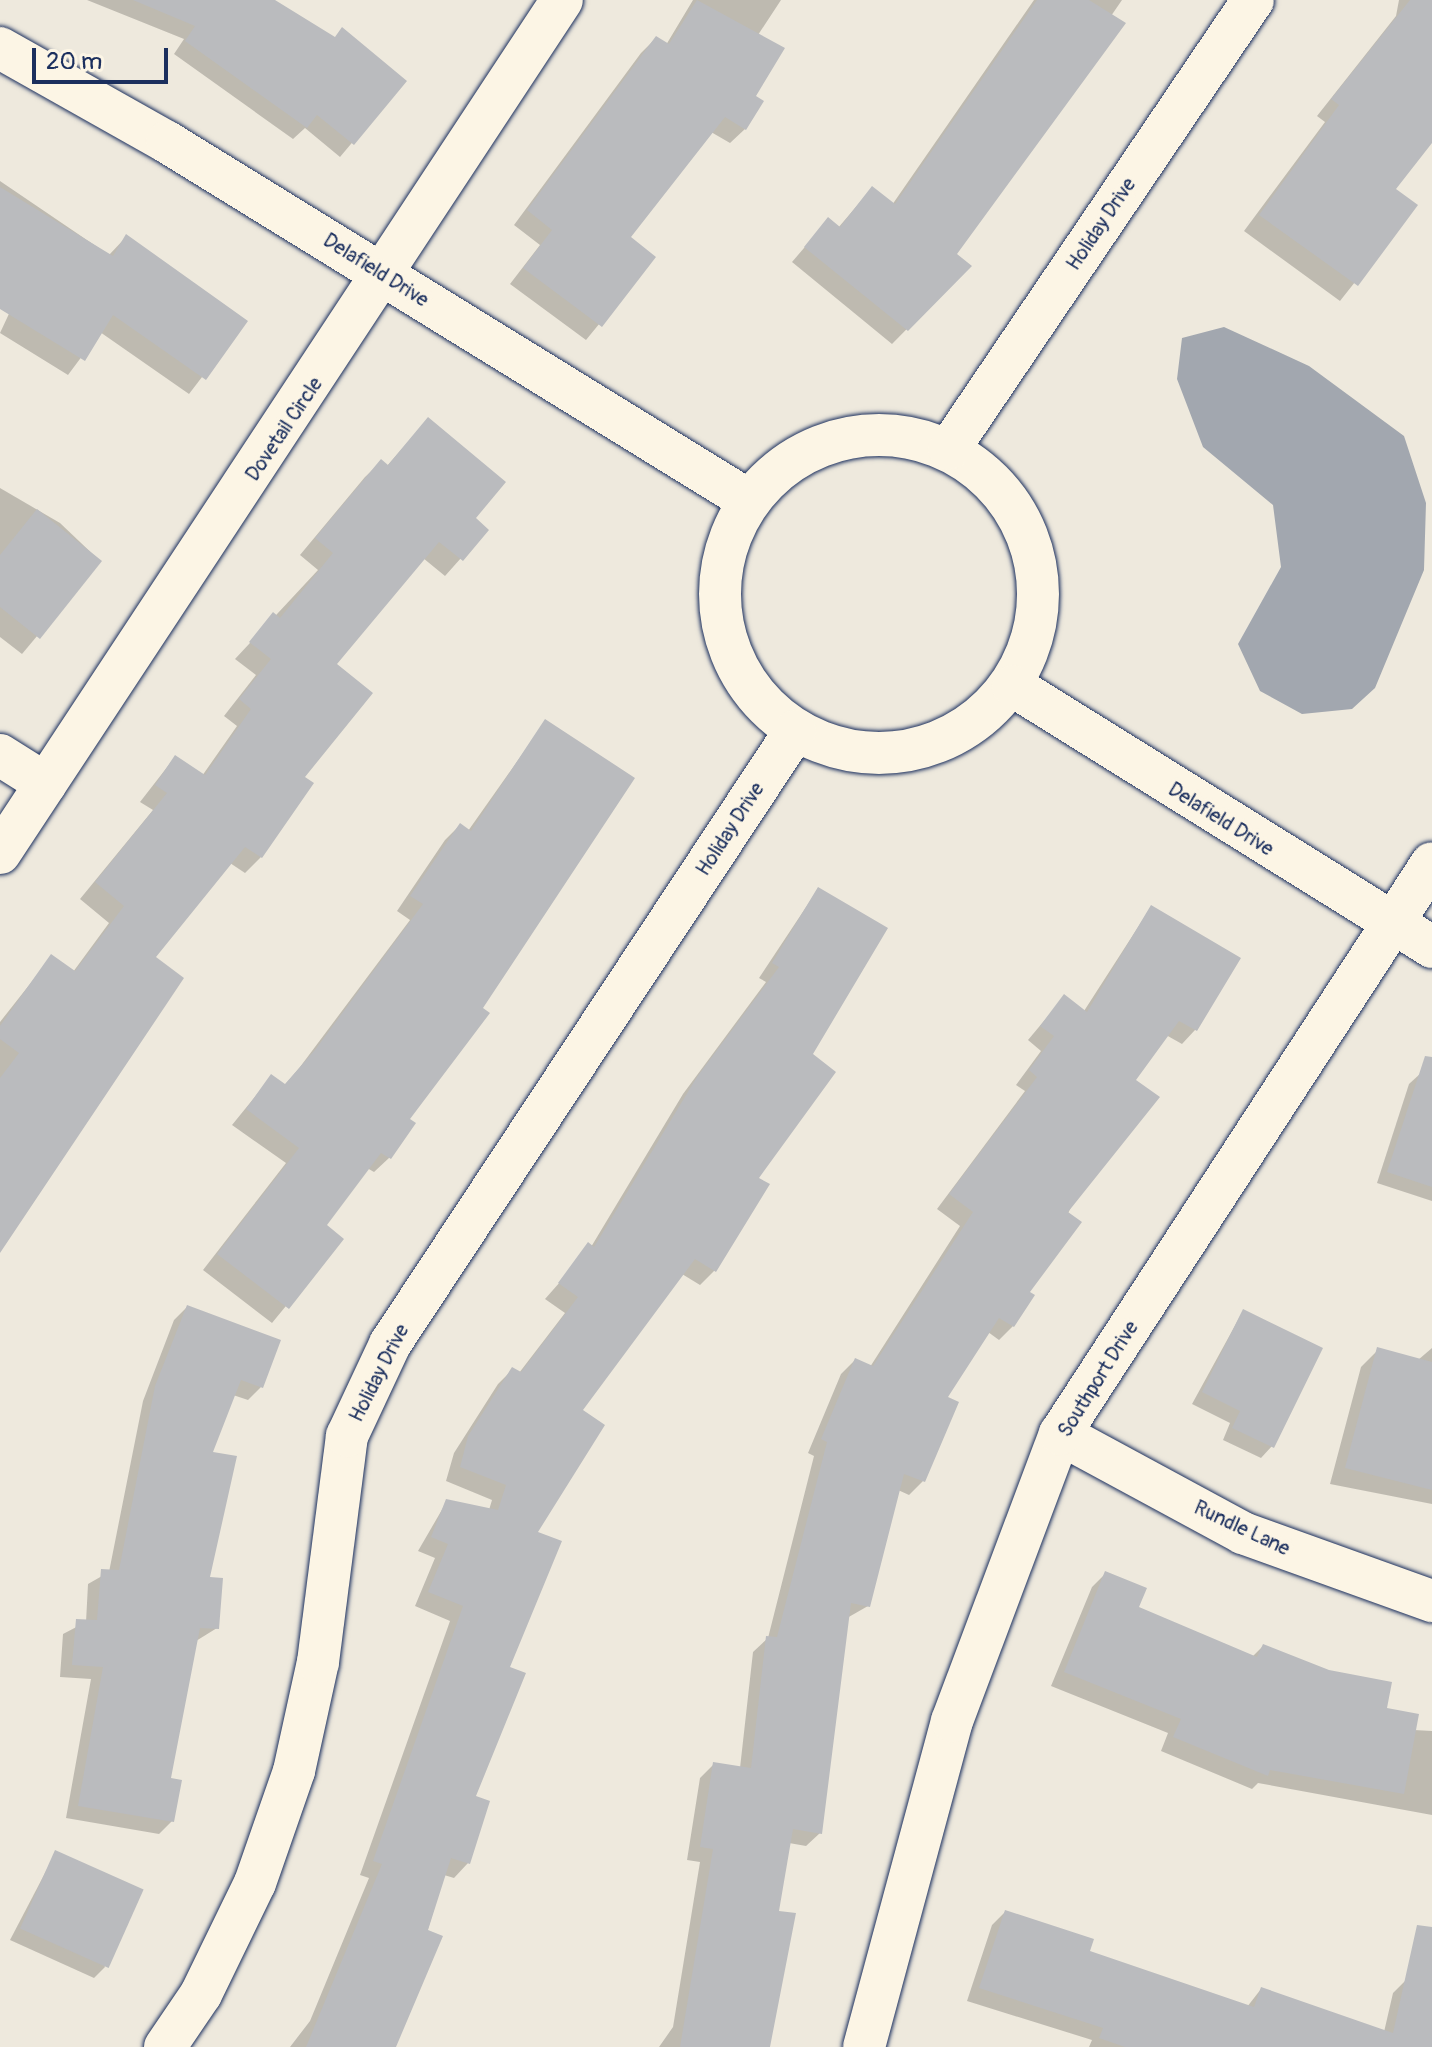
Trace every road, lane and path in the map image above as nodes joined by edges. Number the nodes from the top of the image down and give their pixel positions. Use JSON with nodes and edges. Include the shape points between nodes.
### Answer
{"nodes":[{"id":1,"x":562,"y":0,"type":"edge"},
{"id":2,"x":1253,"y":0,"type":"edge"},
{"id":3,"x":0,"y":48,"type":"edge"},
{"id":4,"x":386,"y":276,"type":"junction"},
{"id":5,"x":949,"y":449,"type":"junction"},
{"id":6,"x":748,"y":500,"type":"junction"},
{"id":7,"x":1013,"y":686,"type":"junction"},
{"id":8,"x":795,"y":731,"type":"junction"},
{"id":9,"x":0,"y":755,"type":"edge"},
{"id":10,"x":46,"y":784,"type":"junction"},
{"id":11,"x":0,"y":853,"type":"edge"},
{"id":12,"x":1432,"y":863,"type":"edge"},
{"id":13,"x":1392,"y":927,"type":"junction"},
{"id":14,"x":1432,"y":947,"type":"edge"},
{"id":15,"x":1060,"y":1434,"type":"junction"},
{"id":16,"x":1432,"y":1601,"type":"edge"},
{"id":17,"x":165,"y":2047,"type":"edge"},
{"id":18,"x":864,"y":2047,"type":"edge"}],
"edges":[{"from":1,"to":4,"type":"street","name":"Dovetail Circle"},
{"from":2,"to":5,"type":"street","name":"Holiday Drive"},
{"from":3,"to":4,"type":"street","name":"Delafield Drive"},
{"from":4,"to":6,"type":"street","name":"Delafield Drive"},
{"from":4,"to":10,"type":"street","name":"Dovetail Circle"},
{"from":5,"to":6,"type":"street","via":[[891,433],[815,445]]},
{"from":5,"to":7,"type":"street","via":[[1011,501],[1039,566],[1038,625]]},
{"from":6,"to":8,"type":"street","via":[[722,557],[718,611],[745,684]]},
{"from":7,"to":8,"type":"street","via":[[972,725],[897,753],[842,750]]},
{"from":7,"to":13,"type":"street","name":"Delafield Drive"},
{"from":8,"to":17,"type":"street","name":"Holiday Drive","via":[[390,1344],[347,1436],[318,1662],[294,1771],[255,1883],[201,1994]]},
{"from":9,"to":10,"type":"street"},
{"from":10,"to":11,"type":"street","name":"Dovetail Circle"},
{"from":12,"to":13,"type":"street","name":"Southport Drive"},
{"from":13,"to":14,"type":"street","name":"Delafield Drive"},
{"from":13,"to":15,"type":"street","name":"Southport Drive"},
{"from":15,"to":16,"type":"street","name":"Rundle Lane","via":[[1243,1533]]},
{"from":15,"to":18,"type":"street","name":"Southport Drive","via":[[952,1721]]}]}
